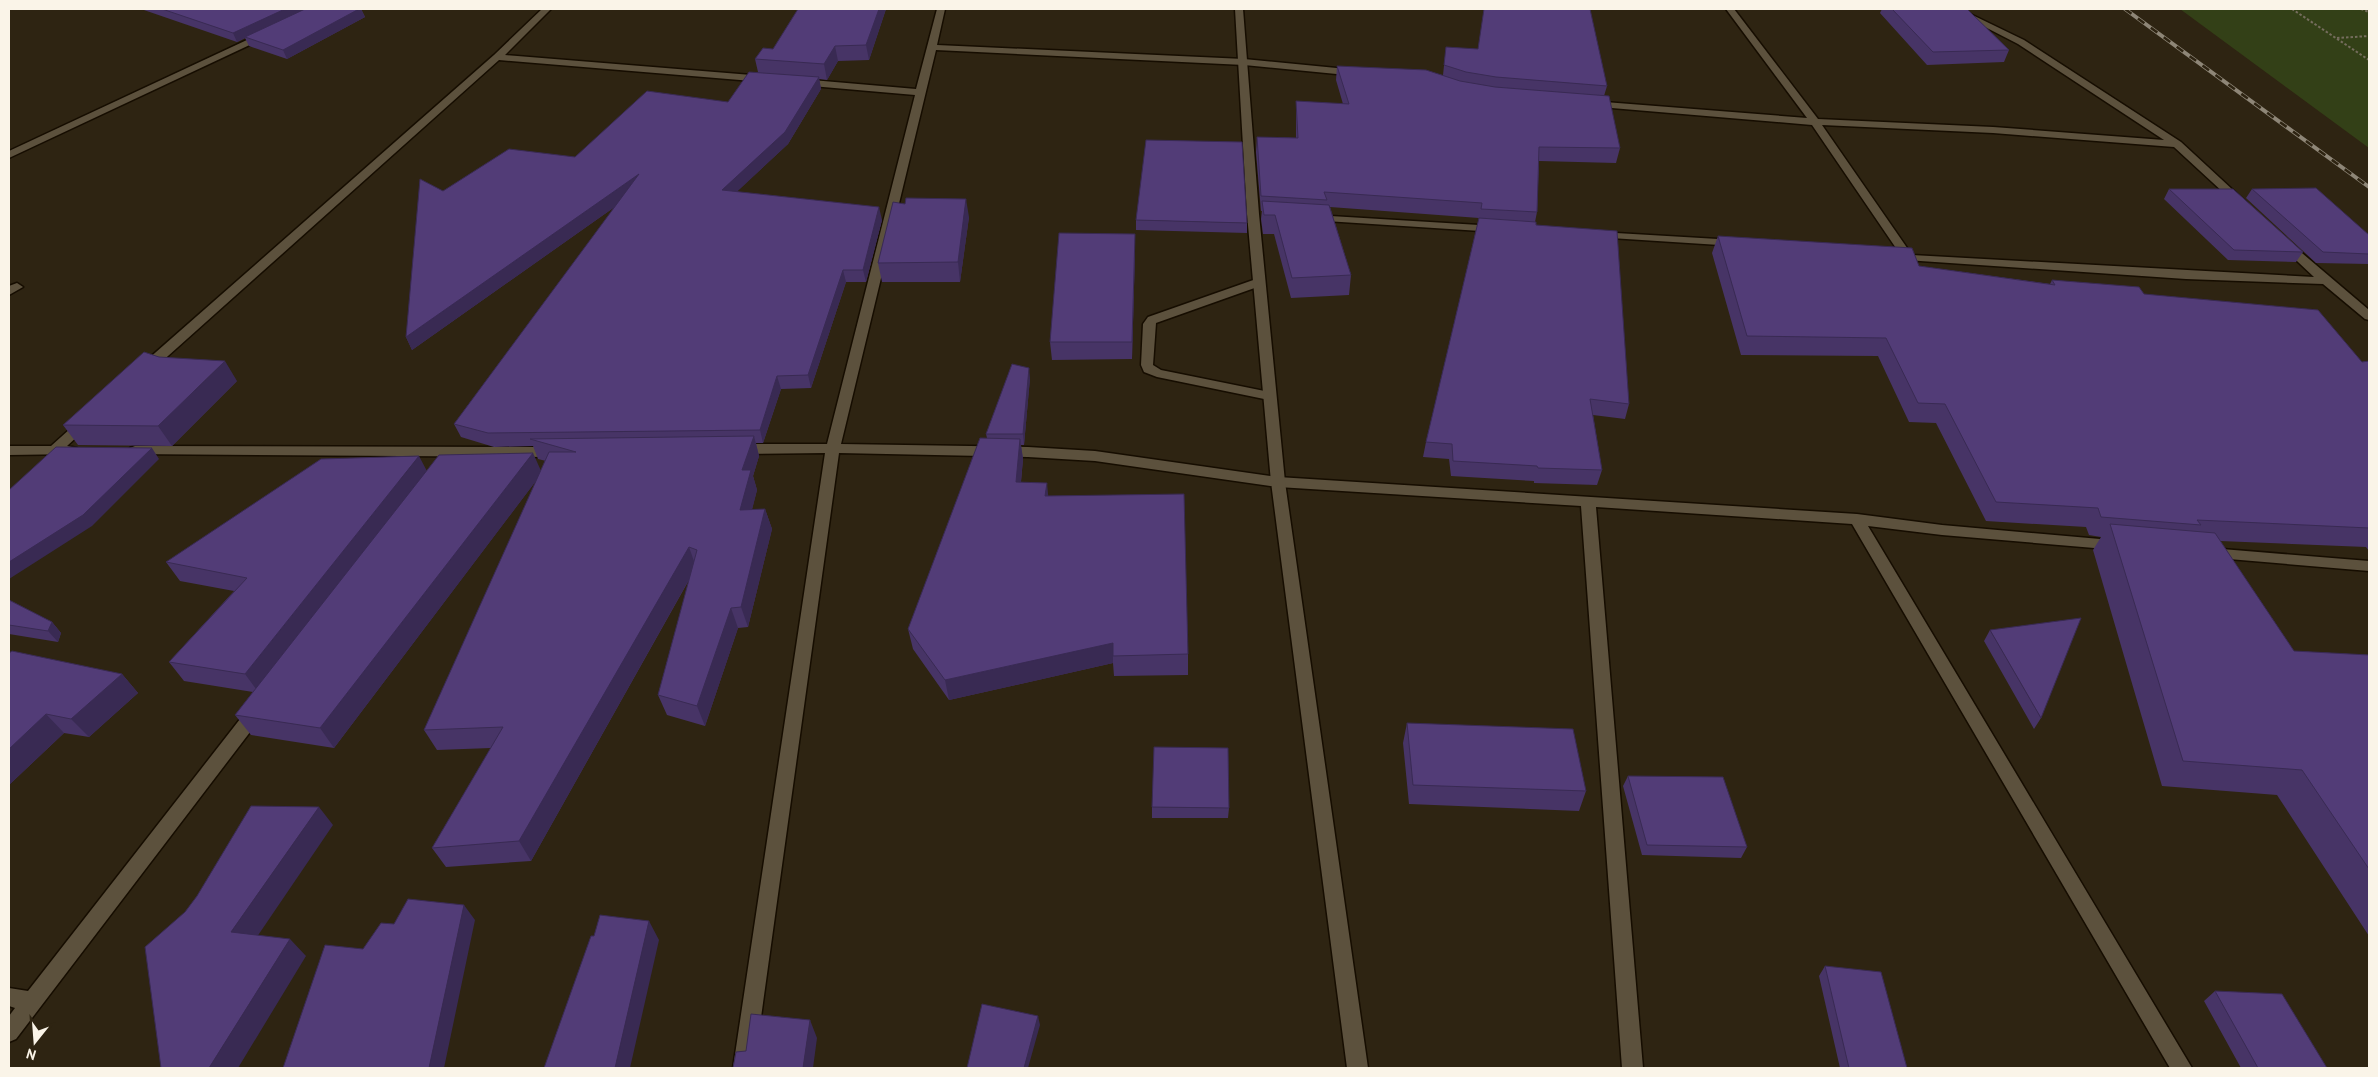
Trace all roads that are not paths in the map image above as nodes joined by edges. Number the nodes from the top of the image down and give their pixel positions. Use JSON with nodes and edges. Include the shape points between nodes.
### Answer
{"nodes":[{"id":1,"x":547,"y":9,"type":"edge"},
{"id":2,"x":941,"y":9,"type":"edge"},
{"id":3,"x":1240,"y":9,"type":"edge"},
{"id":4,"x":1730,"y":9,"type":"edge"},
{"id":5,"x":1954,"y":9,"type":"edge"},
{"id":6,"x":275,"y":30,"type":"edge"},
{"id":7,"x":932,"y":47,"type":"junction"},
{"id":8,"x":497,"y":57,"type":"junction"},
{"id":9,"x":1244,"y":62,"type":"junction"},
{"id":10,"x":1372,"y":74,"type":"edge"},
{"id":11,"x":773,"y":80,"type":"edge"},
{"id":12,"x":792,"y":81,"type":"edge"},
{"id":13,"x":920,"y":92,"type":"junction"},
{"id":14,"x":1581,"y":103,"type":"edge"},
{"id":15,"x":1815,"y":122,"type":"junction"},
{"id":16,"x":2177,"y":144,"type":"junction"},
{"id":17,"x":9,"y":155,"type":"edge"},
{"id":18,"x":2248,"y":209,"type":"edge"},
{"id":19,"x":1303,"y":217,"type":"edge"},
{"id":20,"x":1513,"y":230,"type":"edge"},
{"id":21,"x":1582,"y":234,"type":"edge"},
{"id":22,"x":2276,"y":235,"type":"edge"},
{"id":23,"x":1752,"y":244,"type":"edge"},
{"id":24,"x":1880,"y":255,"type":"edge"},
{"id":25,"x":1909,"y":258,"type":"junction"},
{"id":26,"x":2326,"y":281,"type":"junction"},
{"id":27,"x":1259,"y":282,"type":"junction"},
{"id":28,"x":2369,"y":316,"type":"edge"},
{"id":29,"x":135,"y":379,"type":"edge"},
{"id":30,"x":1268,"y":396,"type":"junction"},
{"id":31,"x":98,"y":412,"type":"edge"},
{"id":32,"x":833,"y":448,"type":"junction"},
{"id":33,"x":724,"y":450,"type":"edge"},
{"id":34,"x":9,"y":451,"type":"edge"},
{"id":35,"x":54,"y":451,"type":"junction"},
{"id":36,"x":83,"y":451,"type":"edge"},
{"id":37,"x":122,"y":451,"type":"edge"},
{"id":38,"x":565,"y":452,"type":"edge"},
{"id":39,"x":456,"y":454,"type":"junction"},
{"id":40,"x":444,"y":468,"type":"edge"},
{"id":41,"x":1278,"y":482,"type":"junction"},
{"id":42,"x":1588,"y":502,"type":"junction"},
{"id":43,"x":1857,"y":519,"type":"junction"},
{"id":44,"x":2131,"y":546,"type":"edge"},
{"id":45,"x":2200,"y":552,"type":"edge"},
{"id":46,"x":2369,"y":566,"type":"edge"},
{"id":47,"x":267,"y":697,"type":"edge"},
{"id":48,"x":9,"y":997,"type":"edge"},
{"id":49,"x":32,"y":1001,"type":"junction"},
{"id":50,"x":9,"y":1032,"type":"edge"},
{"id":51,"x":743,"y":1068,"type":"edge"},
{"id":52,"x":1358,"y":1068,"type":"edge"},
{"id":53,"x":1632,"y":1068,"type":"edge"},
{"id":54,"x":2182,"y":1068,"type":"edge"}],
"edges":[{"from":1,"to":8,"type":"street"},
{"from":2,"to":7,"type":"street"},
{"from":3,"to":9,"type":"street"},
{"from":4,"to":15,"type":"street"},
{"from":5,"to":16,"type":"street","via":[[2021,42]]},
{"from":6,"to":17,"type":"street"},
{"from":7,"to":9,"type":"street"},
{"from":7,"to":13,"type":"street"},
{"from":8,"to":11,"type":"street"},
{"from":8,"to":29,"type":"street"},
{"from":9,"to":10,"type":"street"},
{"from":9,"to":27,"type":"street","via":[[1258,214]]},
{"from":12,"to":13,"type":"street"},
{"from":13,"to":32,"type":"street"},
{"from":14,"to":15,"type":"street"},
{"from":15,"to":16,"type":"street","via":[[1992,130]]},
{"from":15,"to":25,"type":"street"},
{"from":16,"to":18,"type":"street"},
{"from":19,"to":20,"type":"street"},
{"from":21,"to":23,"type":"street"},
{"from":22,"to":26,"type":"street"},
{"from":24,"to":25,"type":"street"},
{"from":25,"to":26,"type":"street"},
{"from":26,"to":28,"type":"street"},
{"from":27,"to":30,"type":"street"},
{"from":27,"to":30,"type":"street","via":[[1152,320],[1149,324],[1147,365],[1157,373]]},
{"from":30,"to":41,"type":"street"},
{"from":31,"to":35,"type":"street"},
{"from":32,"to":33,"type":"street"},
{"from":32,"to":41,"type":"street","via":[[1095,456]]},
{"from":32,"to":51,"type":"street"},
{"from":34,"to":35,"type":"street"},
{"from":35,"to":36,"type":"street"},
{"from":37,"to":39,"type":"street"},
{"from":38,"to":39,"type":"street"},
{"from":39,"to":40,"type":"street"},
{"from":41,"to":42,"type":"street"},
{"from":41,"to":52,"type":"street"},
{"from":42,"to":43,"type":"street"},
{"from":42,"to":53,"type":"street"},
{"from":43,"to":44,"type":"street","via":[[1942,530]]},
{"from":43,"to":54,"type":"street"},
{"from":45,"to":46,"type":"street"},
{"from":47,"to":49,"type":"street"},
{"from":48,"to":49,"type":"street"},
{"from":49,"to":50,"type":"street"}]}
